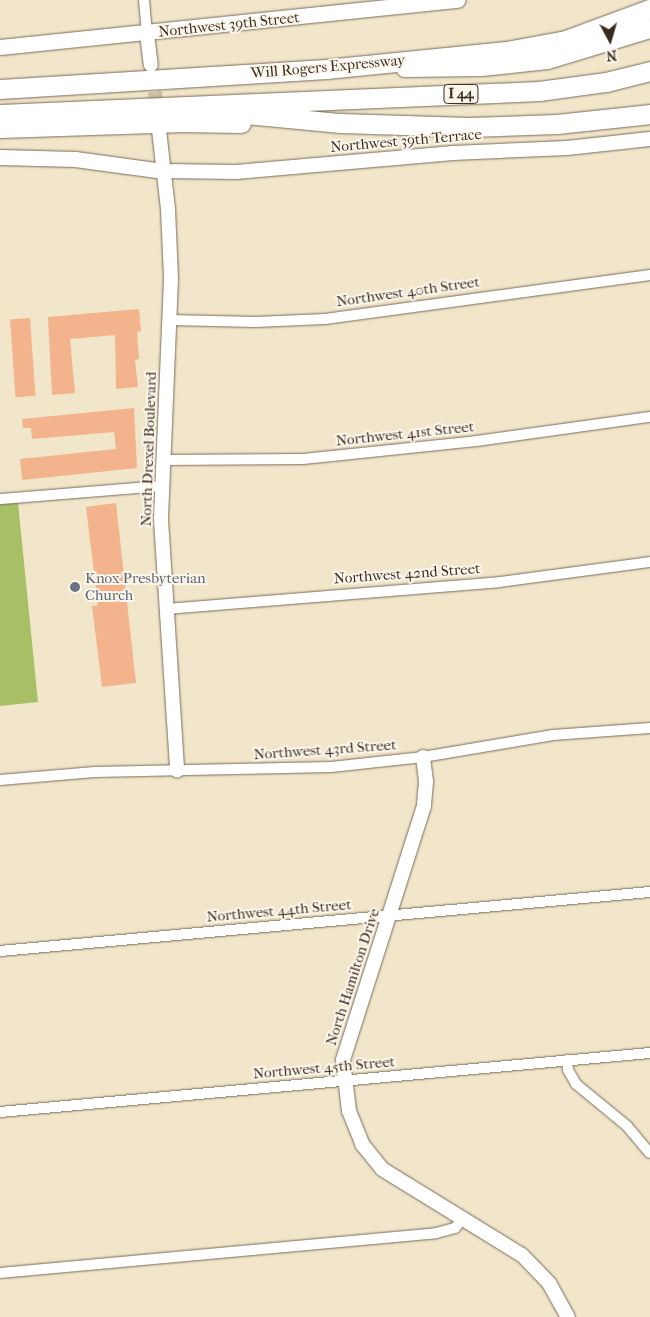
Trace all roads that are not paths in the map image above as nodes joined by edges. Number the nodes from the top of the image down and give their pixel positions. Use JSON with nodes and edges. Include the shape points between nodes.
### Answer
{"nodes":[{"id":1,"x":144,"y":0,"type":"edge"},
{"id":2,"x":458,"y":0,"type":"edge"},
{"id":3,"x":403,"y":3,"type":"edge"},
{"id":4,"x":650,"y":9,"type":"edge"},
{"id":5,"x":650,"y":29,"type":"edge"},
{"id":6,"x":148,"y":34,"type":"junction"},
{"id":7,"x":0,"y":47,"type":"edge"},
{"id":8,"x":151,"y":65,"type":"tunnel mouth"},
{"id":9,"x":326,"y":69,"type":"junction"},
{"id":10,"x":650,"y":71,"type":"edge"},
{"id":11,"x":0,"y":84,"type":"edge"},
{"id":12,"x":36,"y":87,"type":"junction"},
{"id":13,"x":0,"y":89,"type":"edge"},
{"id":14,"x":168,"y":106,"type":"junction"},
{"id":15,"x":644,"y":112,"type":"edge"},
{"id":16,"x":0,"y":114,"type":"edge"},
{"id":17,"x":340,"y":123,"type":"junction"},
{"id":18,"x":0,"y":128,"type":"edge"},
{"id":19,"x":159,"y":130,"type":"tunnel mouth"},
{"id":20,"x":650,"y":139,"type":"edge"},
{"id":21,"x":0,"y":157,"type":"edge"},
{"id":22,"x":164,"y":171,"type":"junction"},
{"id":23,"x":650,"y":275,"type":"edge"},
{"id":24,"x":169,"y":320,"type":"junction"},
{"id":25,"x":650,"y":417,"type":"edge"},
{"id":26,"x":163,"y":460,"type":"junction"},
{"id":27,"x":162,"y":486,"type":"junction"},
{"id":28,"x":0,"y":499,"type":"edge"},
{"id":29,"x":650,"y":562,"type":"edge"},
{"id":30,"x":165,"y":609,"type":"junction"},
{"id":31,"x":650,"y":728,"type":"edge"},
{"id":32,"x":423,"y":757,"type":"junction"},
{"id":33,"x":177,"y":770,"type":"junction"},
{"id":34,"x":0,"y":780,"type":"edge"},
{"id":35,"x":650,"y":892,"type":"edge"},
{"id":36,"x":389,"y":916,"type":"junction"},
{"id":37,"x":0,"y":951,"type":"edge"},
{"id":38,"x":650,"y":1053,"type":"edge"},
{"id":39,"x":567,"y":1060,"type":"junction"},
{"id":40,"x":345,"y":1081,"type":"junction"},
{"id":41,"x":0,"y":1112,"type":"edge"},
{"id":42,"x":650,"y":1152,"type":"edge"},
{"id":43,"x":462,"y":1218,"type":"junction"},
{"id":44,"x":0,"y":1273,"type":"edge"},
{"id":45,"x":568,"y":1317,"type":"edge"}],
"edges":[{"from":1,"to":6,"type":"street"},
{"from":2,"to":3,"type":"main road","name":"Northwest 39th Street"},
{"from":3,"to":6,"type":"main road","name":"Northwest 39th Street"},
{"from":4,"to":9,"type":"highway","name":"Will Rogers Expressway","via":[[594,32],[536,47]]},
{"from":5,"to":9,"type":"highway","via":[[588,50],[526,63],[461,68]]},
{"from":6,"to":7,"type":"main road","name":"Northwest 39th Street"},
{"from":6,"to":8,"type":"street"},
{"from":9,"to":12,"type":"highway","name":"Will Rogers Expressway"},
{"from":10,"to":14,"type":"highway","name":"Will Rogers Expressway","number":"I 44","via":[[606,82],[539,91]]},
{"from":11,"to":12,"type":"highway"},
{"from":12,"to":13,"type":"highway","name":"Will Rogers Expressway"},
{"from":14,"to":16,"type":"highway","name":"Will Rogers Expressway","number":"I 44"},
{"from":14,"to":17,"type":"highway"},
{"from":15,"to":17,"type":"highway","via":[[505,127]]},
{"from":17,"to":18,"type":"highway","via":[[168,122]]},
{"from":19,"to":22,"type":"street","name":"North Drexel Boulevard"},
{"from":20,"to":22,"type":"street","name":"Northwest 39th Terrace","via":[[236,172]]},
{"from":21,"to":22,"type":"main road","via":[[75,159]]},
{"from":22,"to":24,"type":"street","name":"North Drexel Boulevard","via":[[170,256]]},
{"from":23,"to":24,"type":"street","name":"Northwest 40th Street","via":[[317,319],[256,322]]},
{"from":24,"to":26,"type":"street","name":"North Drexel Boulevard"},
{"from":25,"to":26,"type":"street","name":"Northwest 41st Street","via":[[476,441],[303,459]]},
{"from":26,"to":27,"type":"street","name":"North Drexel Boulevard"},
{"from":27,"to":28,"type":"street"},
{"from":27,"to":30,"type":"street","name":"North Drexel Boulevard"},
{"from":29,"to":30,"type":"street","name":"Northwest 42nd Street","via":[[500,582]]},
{"from":30,"to":33,"type":"street","name":"North Drexel Boulevard"},
{"from":31,"to":32,"type":"street","name":"Northwest 43rd Street","via":[[553,735]]},
{"from":32,"to":33,"type":"street","name":"Northwest 43rd Street","via":[[316,768]]},
{"from":32,"to":36,"type":"street","name":"North Hamilton Drive","via":[[424,806]]},
{"from":33,"to":34,"type":"street","name":"Northwest 43rd Street","via":[[95,772]]},
{"from":35,"to":36,"type":"street","name":"Northwest 44th Street"},
{"from":36,"to":37,"type":"street","name":"Northwest 44th Street"},
{"from":36,"to":40,"type":"street","name":"North Hamilton Drive","via":[[344,1060]]},
{"from":38,"to":39,"type":"street","name":"Northwest 45th Street"},
{"from":39,"to":40,"type":"street","name":"Northwest 45th Street"},
{"from":39,"to":42,"type":"street","via":[[568,1070],[576,1084],[627,1126]]},
{"from":40,"to":41,"type":"street","name":"Northwest 45th Street"},
{"from":40,"to":43,"type":"street","name":"North Hamilton Drive","via":[[355,1131],[372,1158],[396,1179]]},
{"from":43,"to":44,"type":"street","via":[[454,1228],[436,1233]]},
{"from":43,"to":45,"type":"street","name":"North Hamilton Drive","via":[[509,1245],[532,1263],[549,1283]]}]}
